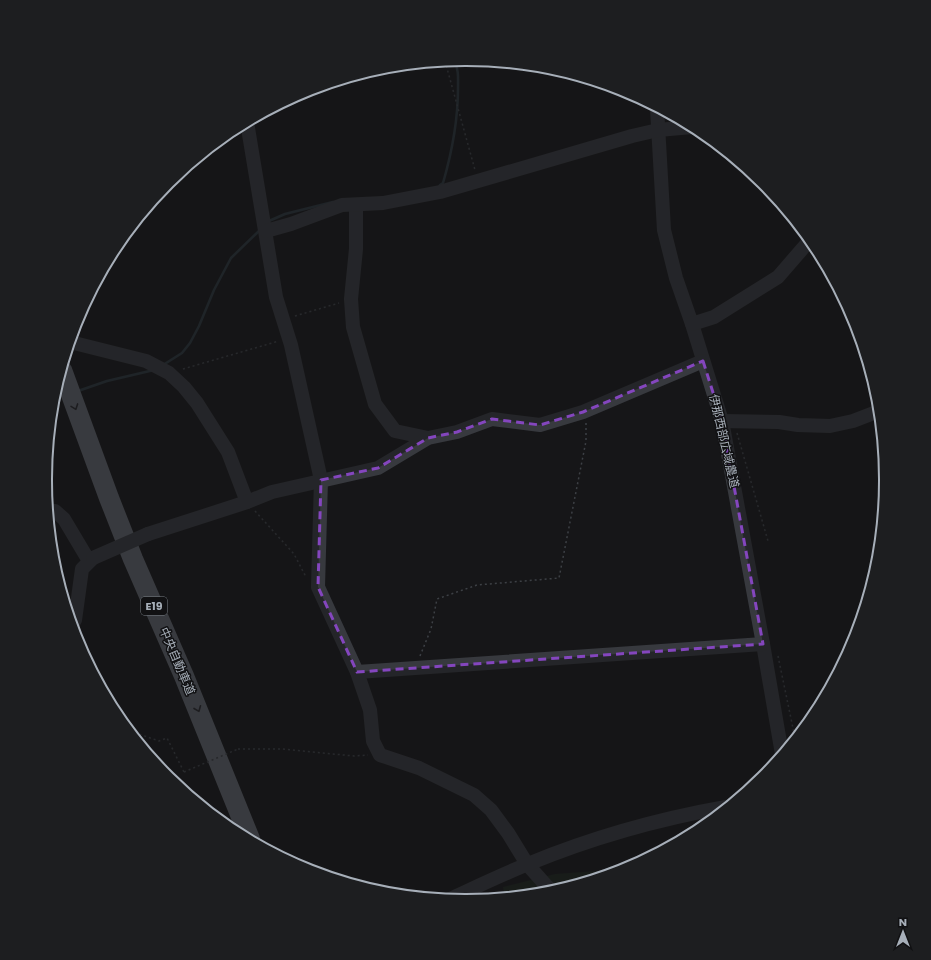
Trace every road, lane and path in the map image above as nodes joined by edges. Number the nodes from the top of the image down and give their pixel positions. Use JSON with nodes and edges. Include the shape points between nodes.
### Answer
{"nodes":[{"id":1,"x":447,"y":67,"type":"edge"},
{"id":2,"x":657,"y":114,"type":"edge"},
{"id":3,"x":682,"y":128,"type":"edge"},
{"id":4,"x":248,"y":129,"type":"edge"},
{"id":5,"x":658,"y":130,"type":"junction"},
{"id":6,"x":478,"y":181,"type":"junction"},
{"id":7,"x":356,"y":205,"type":"junction"},
{"id":8,"x":266,"y":231,"type":"junction"},
{"id":9,"x":806,"y":245,"type":"edge"},
{"id":10,"x":351,"y":299,"type":"junction"},
{"id":11,"x":284,"y":320,"type":"junction"},
{"id":12,"x":692,"y":324,"type":"junction"},
{"id":13,"x":289,"y":338,"type":"junction"},
{"id":14,"x":75,"y":343,"type":"edge"},
{"id":15,"x":703,"y":361,"type":"junction"},
{"id":16,"x":169,"y":373,"type":"junction"},
{"id":17,"x":65,"y":378,"type":"edge"},
{"id":18,"x":59,"y":403,"type":"edge"},
{"id":19,"x":586,"y":411,"type":"junction"},
{"id":20,"x":873,"y":413,"type":"edge"},
{"id":21,"x":728,"y":421,"type":"junction"},
{"id":22,"x":428,"y":438,"type":"junction"},
{"id":23,"x":321,"y":480,"type":"junction"},
{"id":24,"x":247,"y":502,"type":"junction"},
{"id":25,"x":53,"y":511,"type":"edge"},
{"id":26,"x":768,"y":541,"type":"dead end"},
{"id":27,"x":91,"y":560,"type":"junction"},
{"id":28,"x":319,"y":590,"type":"junction"},
{"id":29,"x":75,"y":617,"type":"edge"},
{"id":30,"x":763,"y":644,"type":"junction"},
{"id":31,"x":415,"y":668,"type":"junction"},
{"id":32,"x":356,"y":672,"type":"junction"},
{"id":33,"x":139,"y":734,"type":"edge"},
{"id":34,"x":781,"y":747,"type":"edge"},
{"id":35,"x":380,"y":755,"type":"junction"},
{"id":36,"x":714,"y":810,"type":"edge"},
{"id":37,"x":226,"y":817,"type":"edge"},
{"id":38,"x":247,"y":830,"type":"edge"},
{"id":39,"x":527,"y":864,"type":"junction"},
{"id":40,"x":546,"y":886,"type":"edge"},
{"id":41,"x":461,"y":894,"type":"edge"}],
"edges":[{"from":1,"to":6,"type":"path"},
{"from":2,"to":5,"type":"street","name":"伊那西部広域農道"},
{"from":3,"to":5,"type":"street"},
{"from":4,"to":8,"type":"street"},
{"from":5,"to":6,"type":"street"},
{"from":5,"to":12,"type":"street","name":"伊那西部広域農道","via":[[664,230],[676,278]]},
{"from":6,"to":7,"type":"street","via":[[440,192]]},
{"from":7,"to":8,"type":"street","via":[[342,206]]},
{"from":7,"to":10,"type":"street","via":[[356,249]]},
{"from":8,"to":11,"type":"street","via":[[276,297]]},
{"from":9,"to":12,"type":"street","via":[[778,277],[714,317]]},
{"from":10,"to":11,"type":"path"},
{"from":10,"to":22,"type":"street","via":[[353,327],[375,404],[395,431]]},
{"from":11,"to":13,"type":"street"},
{"from":12,"to":15,"type":"street","name":"伊那西部広域農道"},
{"from":13,"to":16,"type":"path"},
{"from":13,"to":23,"type":"street"},
{"from":14,"to":16,"type":"street","via":[[146,361]]},
{"from":15,"to":19,"type":"street"},
{"from":15,"to":21,"type":"street","name":"伊那西部広域農道"},
{"from":16,"to":24,"type":"street","via":[[197,403],[228,452]]},
{"from":17,"to":38,"type":"highway","name":"中央自動車道","number":"E19","one_way":true,"via":[[128,545]]},
{"from":18,"to":37,"type":"highway","name":"中央自動車道","number":"E19","via":[[96,502]]},
{"from":19,"to":22,"type":"street","via":[[540,425],[492,419],[457,432]]},
{"from":19,"to":31,"type":"path","via":[[586,441],[559,578],[477,585],[437,599],[431,629]]},
{"from":20,"to":21,"type":"street","via":[[830,426]]},
{"from":21,"to":26,"type":"path"},
{"from":21,"to":30,"type":"street","name":"伊那西部広域農道"},
{"from":22,"to":23,"type":"street","via":[[378,468]]},
{"from":23,"to":24,"type":"street","via":[[272,492]]},
{"from":23,"to":28,"type":"street"},
{"from":24,"to":27,"type":"street","bridge":true,"via":[[148,534]]},
{"from":24,"to":28,"type":"path","via":[[294,554],[315,593]]},
{"from":25,"to":27,"type":"street","via":[[64,519]]},
{"from":27,"to":29,"type":"street","via":[[82,569]]},
{"from":28,"to":32,"type":"street"},
{"from":30,"to":31,"type":"street"},
{"from":30,"to":34,"type":"street","name":"伊那西部広域農道"},
{"from":31,"to":32,"type":"street"},
{"from":32,"to":35,"type":"street","via":[[370,710],[373,742]]},
{"from":33,"to":35,"type":"path","bridge":true,"via":[[159,741],[167,738],[184,772],[238,749],[282,749],[354,756]]},
{"from":35,"to":39,"type":"street","via":[[419,768],[474,795],[491,810]]},
{"from":36,"to":39,"type":"street","via":[[617,832]]},
{"from":39,"to":40,"type":"street"},
{"from":39,"to":41,"type":"street"}]}
